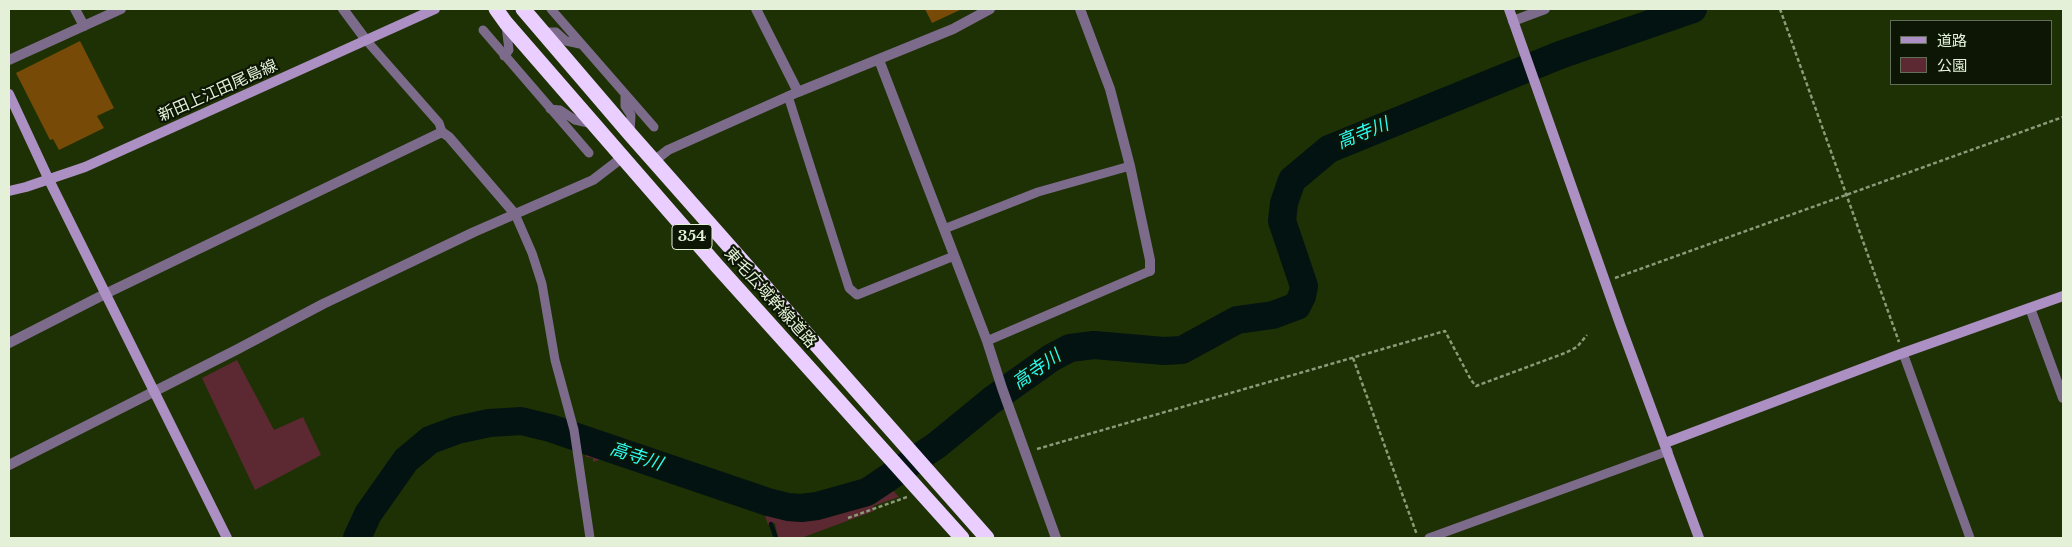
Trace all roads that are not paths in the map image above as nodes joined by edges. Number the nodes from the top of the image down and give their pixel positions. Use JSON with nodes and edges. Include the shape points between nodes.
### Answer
{"nodes":[{"id":1,"x":76,"y":9,"type":"edge"},
{"id":2,"x":121,"y":9,"type":"edge"},
{"id":3,"x":343,"y":9,"type":"edge"},
{"id":4,"x":436,"y":9,"type":"edge"},
{"id":5,"x":496,"y":9,"type":"edge"},
{"id":6,"x":523,"y":9,"type":"edge"},
{"id":7,"x":551,"y":9,"type":"edge"},
{"id":8,"x":756,"y":9,"type":"edge"},
{"id":9,"x":990,"y":9,"type":"edge"},
{"id":10,"x":1080,"y":9,"type":"edge"},
{"id":11,"x":1508,"y":9,"type":"edge"},
{"id":12,"x":1545,"y":9,"type":"edge"},
{"id":13,"x":1513,"y":21,"type":"junction"},
{"id":14,"x":506,"y":23,"type":"junction"},
{"id":15,"x":84,"y":26,"type":"junction"},
{"id":16,"x":482,"y":30,"type":"dead end"},
{"id":17,"x":542,"y":32,"type":"junction"},
{"id":18,"x":366,"y":40,"type":"junction"},
{"id":19,"x":580,"y":44,"type":"junction"},
{"id":20,"x":504,"y":56,"type":"junction"},
{"id":21,"x":9,"y":60,"type":"edge"},
{"id":22,"x":880,"y":60,"type":"junction"},
{"id":23,"x":798,"y":92,"type":"junction"},
{"id":24,"x":9,"y":94,"type":"edge"},
{"id":25,"x":625,"y":95,"type":"junction"},
{"id":26,"x":788,"y":96,"type":"junction"},
{"id":27,"x":550,"y":109,"type":"junction"},
{"id":28,"x":593,"y":124,"type":"junction"},
{"id":29,"x":654,"y":127,"type":"dead end"},
{"id":30,"x":442,"y":132,"type":"junction"},
{"id":31,"x":630,"y":134,"type":"junction"},
{"id":32,"x":589,"y":153,"type":"dead end"},
{"id":33,"x":623,"y":157,"type":"junction"},
{"id":34,"x":654,"y":161,"type":"junction"},
{"id":35,"x":1130,"y":166,"type":"junction"},
{"id":36,"x":49,"y":180,"type":"junction"},
{"id":37,"x":9,"y":191,"type":"edge"},
{"id":38,"x":515,"y":214,"type":"junction"},
{"id":39,"x":944,"y":229,"type":"junction"},
{"id":40,"x":954,"y":256,"type":"junction"},
{"id":41,"x":1150,"y":271,"type":"joint"},
{"id":42,"x":106,"y":294,"type":"junction"},
{"id":43,"x":2063,"y":296,"type":"edge"},
{"id":44,"x":2030,"y":308,"type":"junction"},
{"id":45,"x":987,"y":341,"type":"junction"},
{"id":46,"x":9,"y":343,"type":"edge"},
{"id":47,"x":1903,"y":353,"type":"junction"},
{"id":48,"x":154,"y":391,"type":"junction"},
{"id":49,"x":2063,"y":398,"type":"edge"},
{"id":50,"x":1666,"y":448,"type":"junction"},
{"id":51,"x":9,"y":465,"type":"edge"},
{"id":52,"x":227,"y":538,"type":"edge"},
{"id":53,"x":590,"y":538,"type":"edge"},
{"id":54,"x":962,"y":538,"type":"edge"},
{"id":55,"x":987,"y":538,"type":"edge"},
{"id":56,"x":1056,"y":538,"type":"edge"},
{"id":57,"x":1429,"y":538,"type":"edge"},
{"id":58,"x":1699,"y":538,"type":"edge"},
{"id":59,"x":1970,"y":538,"type":"edge"}],
"edges":[{"from":1,"to":15,"type":"street"},
{"from":2,"to":15,"type":"street"},
{"from":3,"to":18,"type":"street"},
{"from":4,"to":18,"type":"street","name":"新田上江田尾島線"},
{"from":5,"to":14,"type":"highway","name":"東毛広域幹線道路","number":"354"},
{"from":6,"to":17,"type":"highway","name":"東毛広域幹線道路","number":"354"},
{"from":7,"to":19,"type":"lane"},
{"from":8,"to":23,"type":"street"},
{"from":9,"to":22,"type":"street","via":[[953,29]]},
{"from":10,"to":35,"type":"street","via":[[1110,89]]},
{"from":11,"to":13,"type":"street"},
{"from":12,"to":13,"type":"street"},
{"from":13,"to":50,"type":"street"},
{"from":14,"to":20,"type":"lane","via":[[509,50]]},
{"from":14,"to":28,"type":"highway","name":"東毛広域幹線道路","number":"354"},
{"from":15,"to":21,"type":"street"},
{"from":16,"to":20,"type":"lane"},
{"from":17,"to":19,"type":"lane","via":[[556,32],[566,41]]},
{"from":17,"to":31,"type":"highway","name":"東毛広域幹線道路","number":"354"},
{"from":18,"to":30,"type":"lane","via":[[439,123]]},
{"from":18,"to":36,"type":"street","name":"新田上江田尾島線","via":[[85,167]]},
{"from":19,"to":25,"type":"lane"},
{"from":20,"to":27,"type":"lane"},
{"from":22,"to":23,"type":"street"},
{"from":22,"to":39,"type":"street"},
{"from":23,"to":26,"type":"street"},
{"from":24,"to":36,"type":"street"},
{"from":25,"to":29,"type":"lane"},
{"from":25,"to":31,"type":"lane","via":[[625,106],[631,114]]},
{"from":26,"to":34,"type":"street","via":[[664,152]]},
{"from":26,"to":40,"type":"lane","via":[[848,288],[857,294]]},
{"from":27,"to":28,"type":"lane"},
{"from":27,"to":32,"type":"lane"},
{"from":28,"to":33,"type":"highway","name":"東毛広域幹線道路","number":"354"},
{"from":30,"to":38,"type":"street"},
{"from":30,"to":42,"type":"street"},
{"from":31,"to":34,"type":"highway","name":"東毛広域幹線道路","number":"354"},
{"from":33,"to":38,"type":"street","via":[[593,180]]},
{"from":33,"to":54,"type":"highway","name":"東毛広域幹線道路","number":"354"},
{"from":34,"to":55,"type":"highway","name":"東毛広域幹線道路","number":"354"},
{"from":35,"to":39,"type":"lane","via":[[1038,192]]},
{"from":35,"to":41,"type":"street"},
{"from":36,"to":37,"type":"street","name":"新田上江田尾島線"},
{"from":36,"to":42,"type":"street"},
{"from":38,"to":48,"type":"street","via":[[332,300]]},
{"from":38,"to":53,"type":"lane","via":[[542,284],[555,360],[574,430]]},
{"from":39,"to":40,"type":"street"},
{"from":40,"to":45,"type":"street"},
{"from":41,"to":45,"type":"lane"},
{"from":42,"to":46,"type":"street"},
{"from":42,"to":48,"type":"street"},
{"from":43,"to":44,"type":"street"},
{"from":44,"to":47,"type":"street"},
{"from":44,"to":49,"type":"street"},
{"from":45,"to":56,"type":"street"},
{"from":47,"to":50,"type":"street"},
{"from":47,"to":59,"type":"lane"},
{"from":48,"to":51,"type":"street"},
{"from":48,"to":52,"type":"street"},
{"from":50,"to":57,"type":"lane"},
{"from":50,"to":58,"type":"street"}]}
